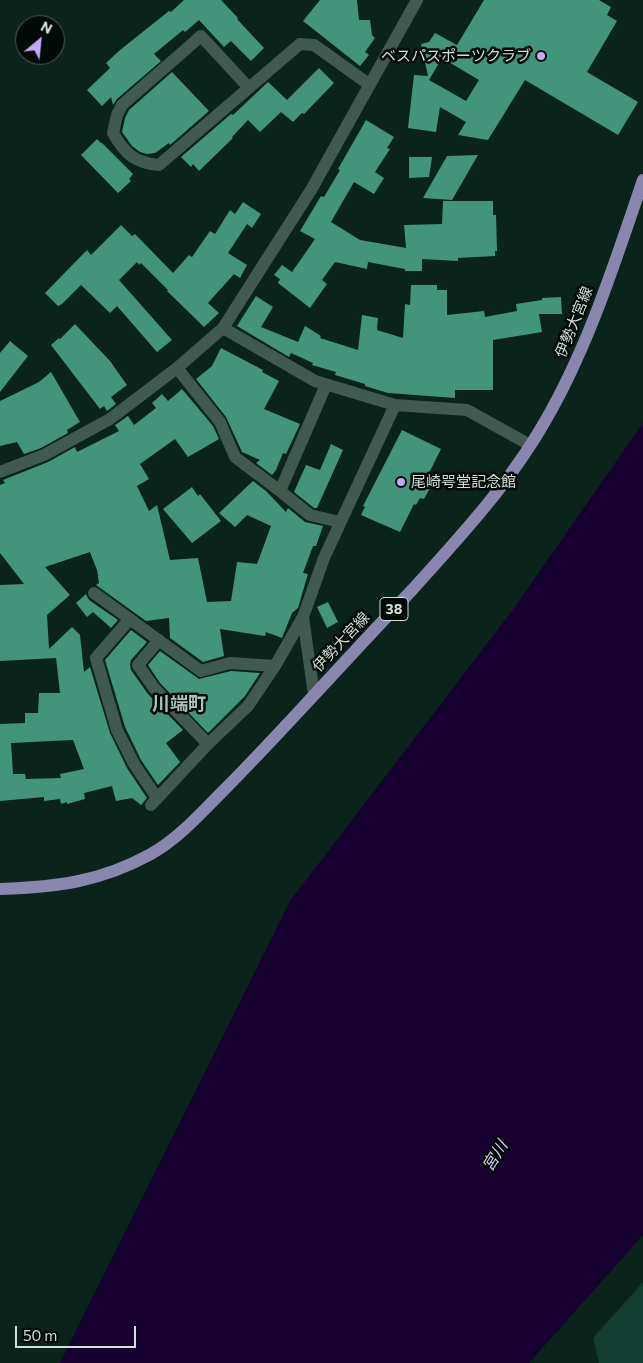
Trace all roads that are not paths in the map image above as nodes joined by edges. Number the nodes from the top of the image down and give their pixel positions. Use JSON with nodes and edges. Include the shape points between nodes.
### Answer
{"nodes":[{"id":1,"x":417,"y":0,"type":"edge"},
{"id":2,"x":370,"y":85,"type":"junction"},
{"id":3,"x":249,"y":88,"type":"junction"},
{"id":4,"x":643,"y":180,"type":"edge"},
{"id":5,"x":223,"y":328,"type":"junction"},
{"id":6,"x":177,"y":368,"type":"junction"},
{"id":7,"x":326,"y":384,"type":"junction"},
{"id":8,"x":396,"y":405,"type":"junction"},
{"id":9,"x":530,"y":445,"type":"junction"},
{"id":10,"x":0,"y":472,"type":"edge"},
{"id":11,"x":280,"y":491,"type":"junction"},
{"id":12,"x":340,"y":522,"type":"junction"},
{"id":13,"x":94,"y":593,"type":"dead end"},
{"id":14,"x":303,"y":617,"type":"junction"},
{"id":15,"x":130,"y":619,"type":"junction"},
{"id":16,"x":159,"y":640,"type":"junction"},
{"id":17,"x":275,"y":666,"type":"junction"},
{"id":18,"x":314,"y":695,"type":"junction"},
{"id":19,"x":208,"y":744,"type":"junction"},
{"id":20,"x":0,"y":889,"type":"edge"}],
"edges":[{"from":1,"to":2,"type":"street"},
{"from":2,"to":3,"type":"street","via":[[314,45],[300,44]]},
{"from":2,"to":5,"type":"street","via":[[310,190]]},
{"from":3,"to":3,"type":"street","via":[[159,165],[132,158],[114,133],[122,105],[200,36]]},
{"from":4,"to":9,"type":"main road","name":"伊勢大宮線","number":"38","via":[[618,255],[571,372]]},
{"from":5,"to":6,"type":"street"},
{"from":5,"to":7,"type":"street","via":[[315,381]]},
{"from":6,"to":10,"type":"street","via":[[110,419],[44,455]]},
{"from":6,"to":11,"type":"street","via":[[220,422],[235,456]]},
{"from":7,"to":8,"type":"street"},
{"from":7,"to":11,"type":"street"},
{"from":8,"to":9,"type":"street","via":[[467,410]]},
{"from":8,"to":12,"type":"street"},
{"from":9,"to":18,"type":"main road","name":"伊勢大宮線","number":"38","via":[[464,534]]},
{"from":11,"to":12,"type":"street","via":[[310,515]]},
{"from":12,"to":14,"type":"street"},
{"from":13,"to":15,"type":"street"},
{"from":14,"to":17,"type":"street"},
{"from":14,"to":18,"type":"street"},
{"from":15,"to":16,"type":"street"},
{"from":15,"to":19,"type":"street","via":[[96,658],[117,730],[154,801]]},
{"from":16,"to":17,"type":"street","via":[[201,671],[230,663]]},
{"from":16,"to":19,"type":"street","via":[[138,665],[154,688]]},
{"from":17,"to":19,"type":"street","via":[[248,706]]},
{"from":18,"to":20,"type":"main road","name":"伊勢大宮線","number":"38","via":[[190,824],[151,854],[98,878]]}]}
